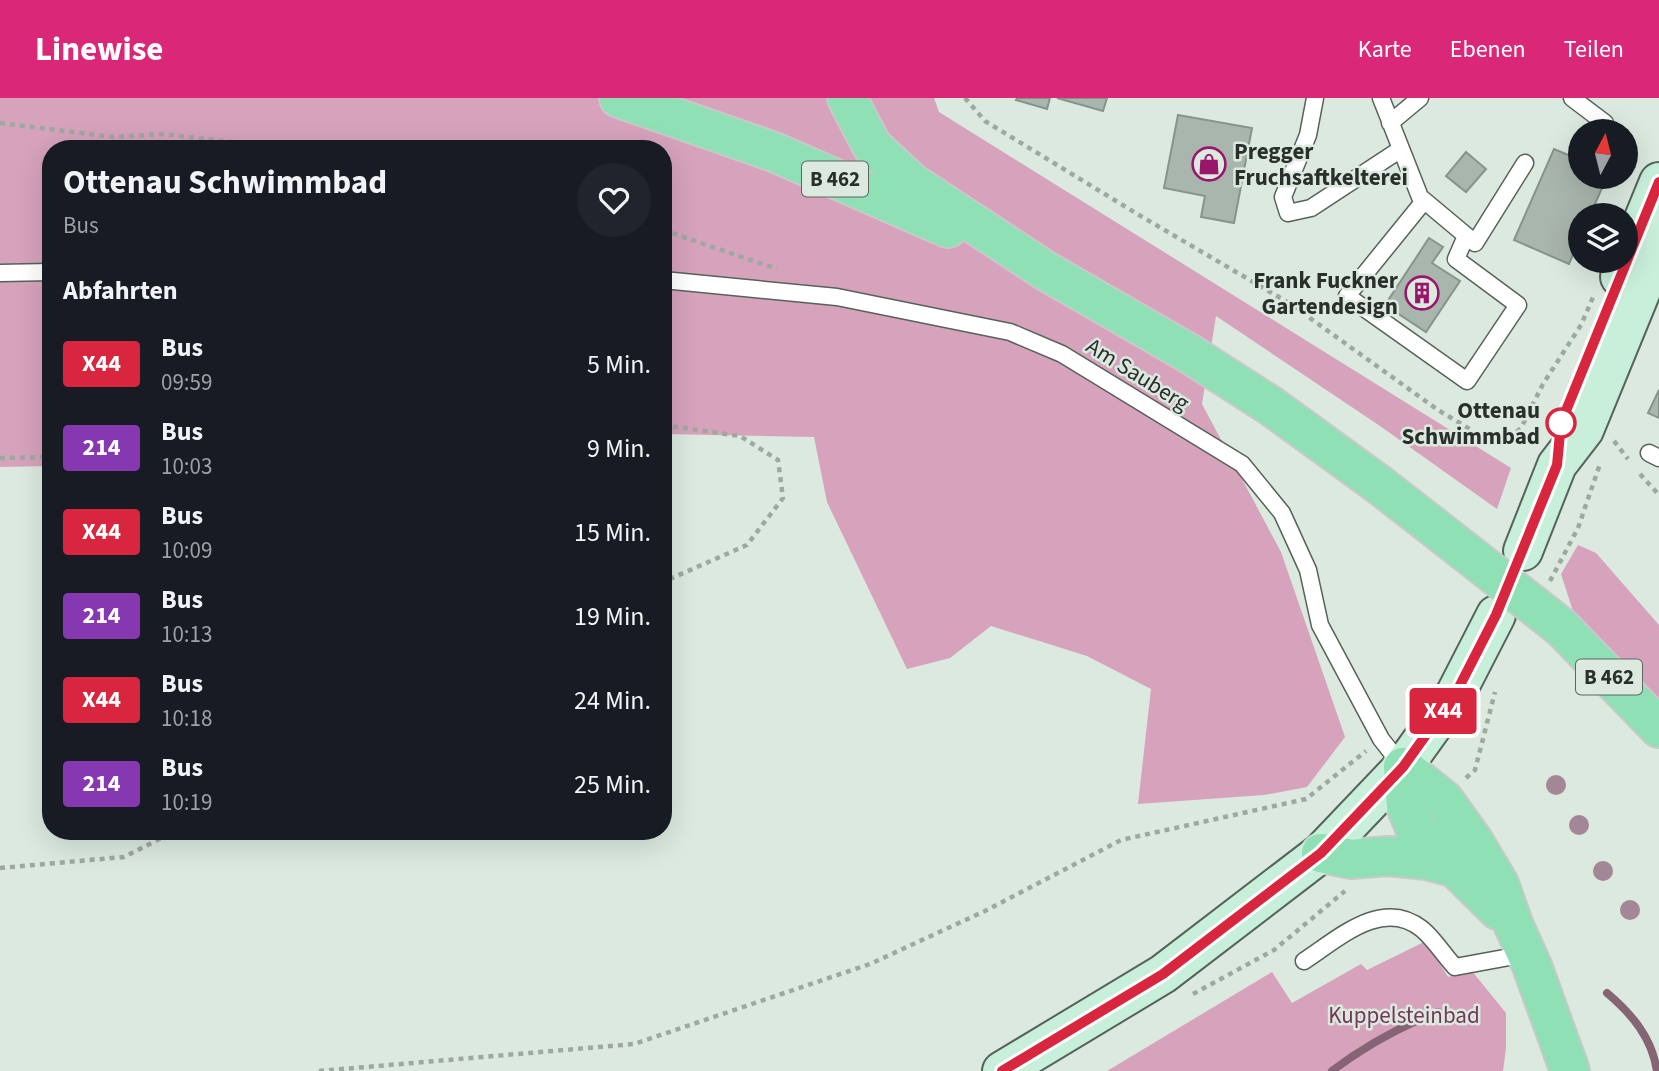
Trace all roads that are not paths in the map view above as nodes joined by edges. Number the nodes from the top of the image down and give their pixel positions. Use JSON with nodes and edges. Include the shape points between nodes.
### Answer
{"nodes":[{"id":1,"x":619,"y":98,"type":"edge"},
{"id":2,"x":847,"y":98,"type":"edge"},
{"id":3,"x":1315,"y":98,"type":"edge"},
{"id":4,"x":1381,"y":98,"type":"edge"},
{"id":5,"x":1420,"y":98,"type":"edge"},
{"id":6,"x":1572,"y":98,"type":"edge"},
{"id":7,"x":1601,"y":119,"type":"edge"},
{"id":8,"x":1390,"y":123,"type":"junction"},
{"id":9,"x":1401,"y":149,"type":"junction"},
{"id":10,"x":1525,"y":163,"type":"dead end"},
{"id":11,"x":1659,"y":182,"type":"edge"},
{"id":12,"x":1424,"y":201,"type":"junction"},
{"id":13,"x":1466,"y":236,"type":"junction"},
{"id":14,"x":1659,"y":247,"type":"edge"},
{"id":15,"x":1046,"y":271,"type":"junction"},
{"id":16,"x":42,"y":272,"type":"edge"},
{"id":17,"x":0,"y":273,"type":"edge"},
{"id":18,"x":672,"y":281,"type":"edge"},
{"id":19,"x":1557,"y":465,"type":"junction"},
{"id":20,"x":1523,"y":551,"type":"dead end"},
{"id":21,"x":1496,"y":615,"type":"dead end"},
{"id":22,"x":1659,"y":728,"type":"edge"},
{"id":23,"x":1392,"y":753,"type":"junction"},
{"id":24,"x":1321,"y":853,"type":"junction"},
{"id":25,"x":1455,"y":868,"type":"junction"},
{"id":26,"x":1520,"y":938,"type":"junction"},
{"id":27,"x":1304,"y":961,"type":"dead end"},
{"id":28,"x":1002,"y":1071,"type":"edge"},
{"id":29,"x":1570,"y":1071,"type":"edge"}],
"edges":[{"from":1,"to":15,"type":"main road","number":"B 462","via":[[774,152]]},
{"from":2,"to":15,"type":"main road","via":[[872,146],[912,183]]},
{"from":3,"to":9,"type":"lane","via":[[1308,135],[1283,197],[1288,213],[1311,208]]},
{"from":4,"to":8,"type":"lane"},
{"from":5,"to":8,"type":"lane"},
{"from":6,"to":7,"type":"lane"},
{"from":8,"to":9,"type":"lane"},
{"from":9,"to":12,"type":"lane"},
{"from":10,"to":13,"type":"lane","via":[[1475,243]]},
{"from":11,"to":19,"type":"main road","via":[[1561,423]]},
{"from":12,"to":13,"type":"lane"},
{"from":12,"to":13,"type":"lane","via":[[1347,296],[1467,381],[1518,305],[1456,259]]},
{"from":14,"to":19,"type":"main road","via":[[1584,430]]},
{"from":15,"to":22,"type":"main road","number":"B 462","bridge":true,"via":[[1190,354],[1381,486],[1561,627]]},
{"from":16,"to":17,"type":"lane"},
{"from":18,"to":23,"type":"lane","name":"Am Sauberg","via":[[837,297],[1010,332],[1062,354],[1242,464],[1282,513],[1308,570],[1320,625]]},
{"from":19,"to":20,"type":"main road"},
{"from":21,"to":23,"type":"main road","via":[[1456,693]]},
{"from":23,"to":24,"type":"main road"},
{"from":23,"to":25,"type":"main road","via":[[1415,828]]},
{"from":23,"to":26,"type":"main road","via":[[1444,800],[1474,842],[1499,884]]},
{"from":24,"to":25,"type":"main road","via":[[1351,859],[1427,860]]},
{"from":24,"to":28,"type":"main road","via":[[1163,974]]},
{"from":25,"to":26,"type":"main road"},
{"from":26,"to":27,"type":"lane","via":[[1515,956],[1455,967],[1421,929],[1393,916],[1357,926]]},
{"from":26,"to":29,"type":"main road"}]}
